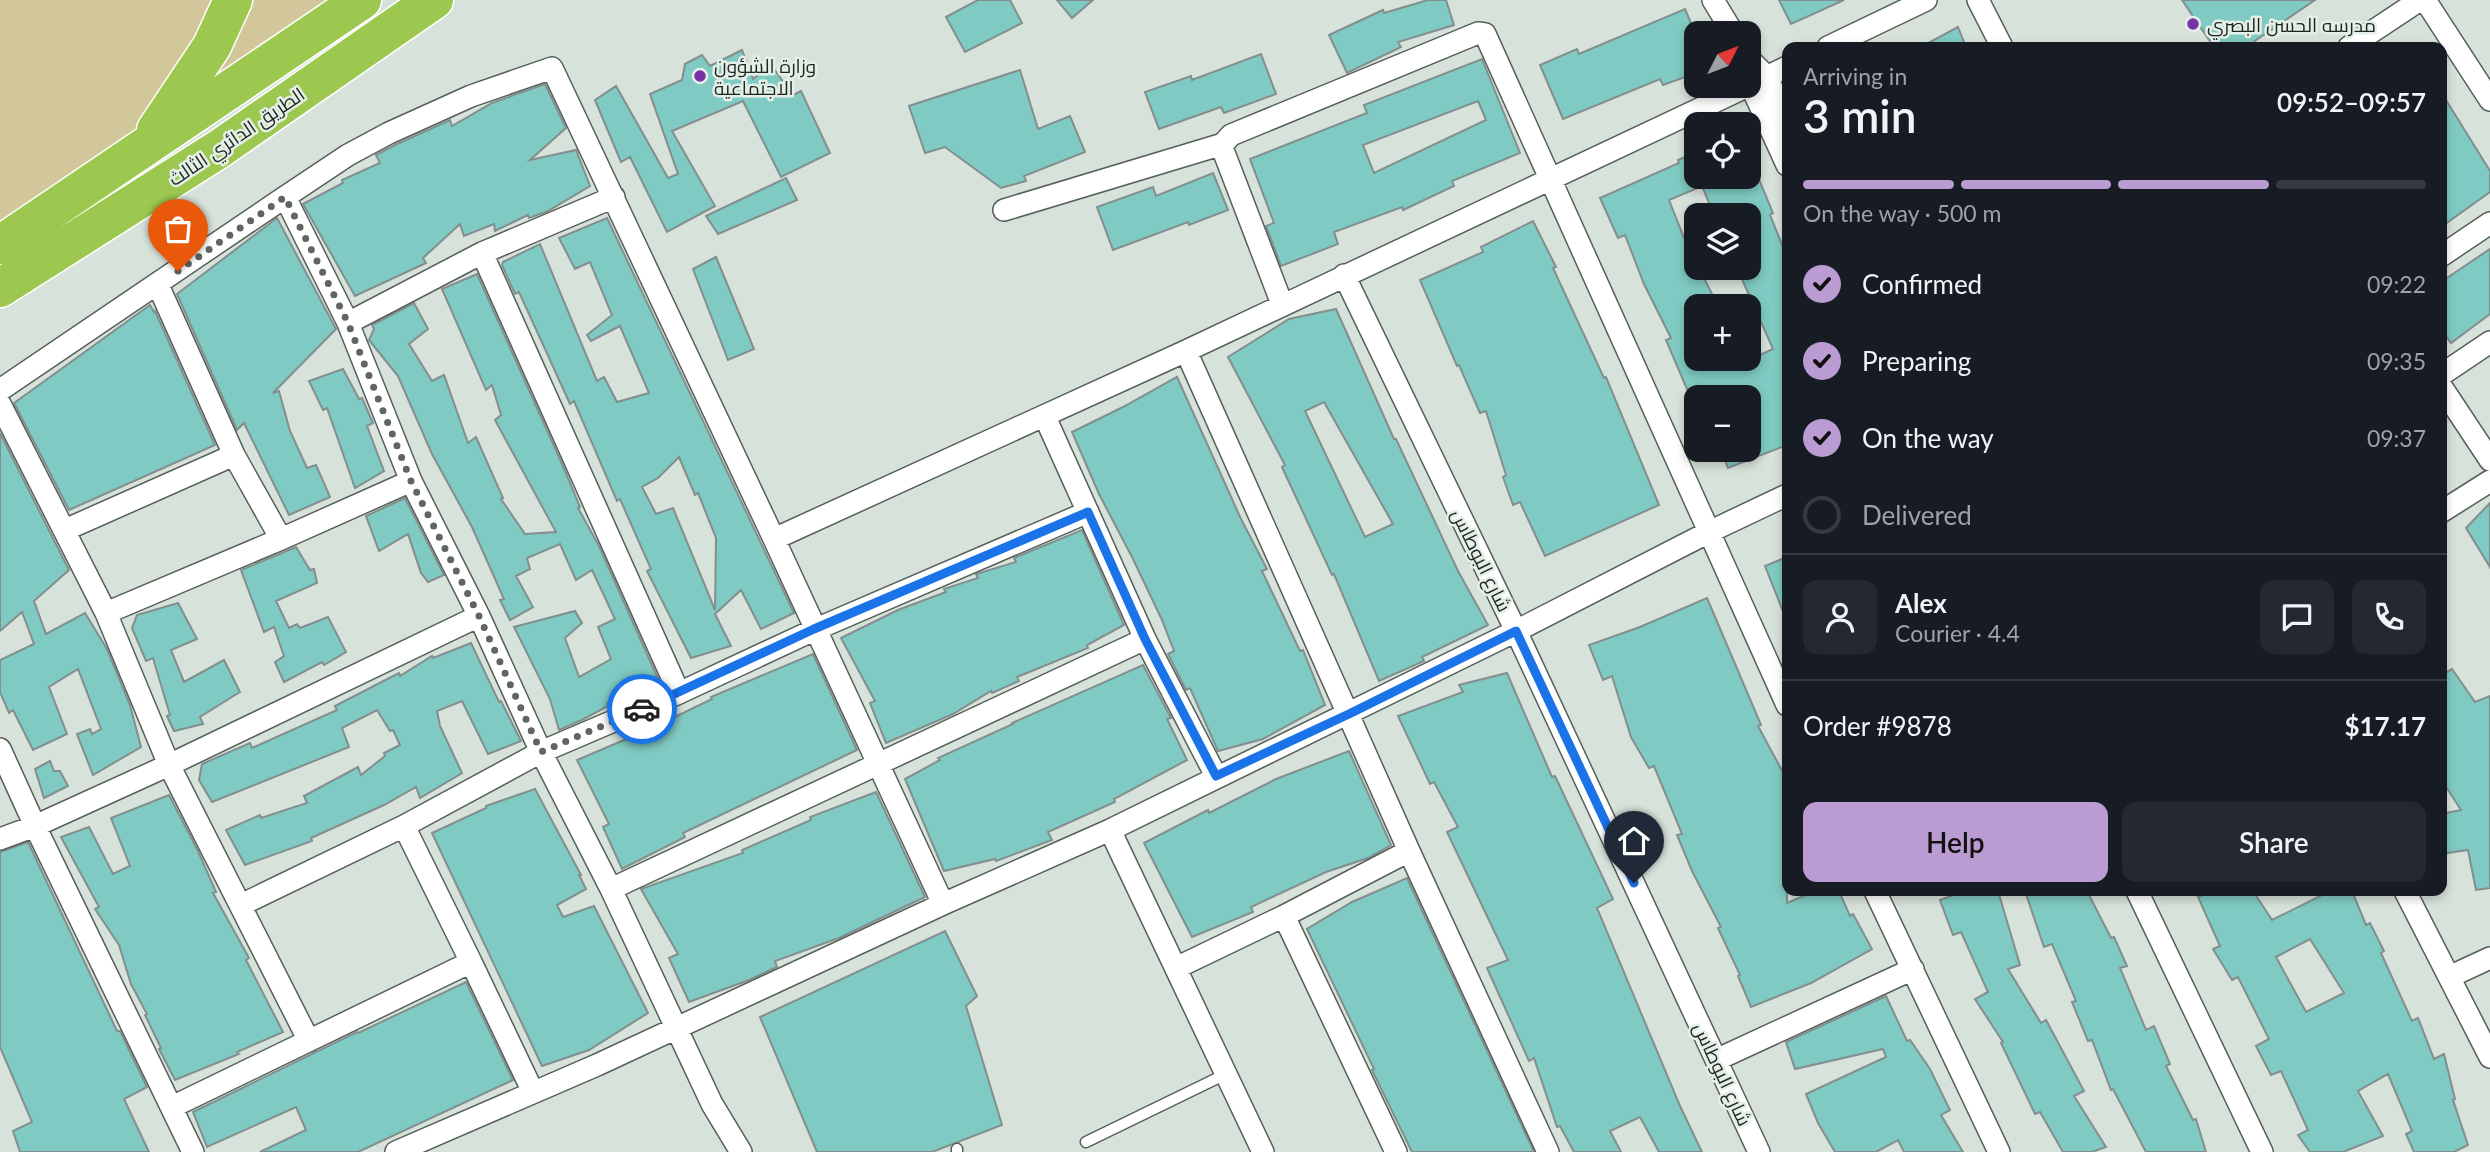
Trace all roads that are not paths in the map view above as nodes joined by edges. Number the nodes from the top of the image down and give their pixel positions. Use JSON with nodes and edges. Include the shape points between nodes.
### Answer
{"nodes":[{"id":1,"x":233,"y":0,"type":"edge"},
{"id":2,"x":362,"y":0,"type":"edge"},
{"id":3,"x":434,"y":0,"type":"edge"},
{"id":4,"x":1713,"y":0,"type":"edge"},
{"id":5,"x":1926,"y":0,"type":"edge"},
{"id":6,"x":1978,"y":0,"type":"edge"},
{"id":7,"x":2422,"y":0,"type":"edge"},
{"id":8,"x":1726,"y":21,"type":"edge"},
{"id":9,"x":1838,"y":42,"type":"edge"},
{"id":10,"x":1999,"y":42,"type":"edge"},
{"id":11,"x":2358,"y":42,"type":"edge"},
{"id":12,"x":1782,"y":69,"type":"edge"},
{"id":13,"x":1761,"y":77,"type":"edge"},
{"id":14,"x":1761,"y":91,"type":"edge"},
{"id":15,"x":1717,"y":98,"type":"edge"},
{"id":16,"x":1759,"y":98,"type":"edge"},
{"id":17,"x":2490,"y":100,"type":"edge"},
{"id":18,"x":1782,"y":115,"type":"edge"},
{"id":19,"x":1223,"y":144,"type":"junction"},
{"id":20,"x":145,"y":147,"type":"junction"},
{"id":21,"x":1782,"y":153,"type":"edge"},
{"id":22,"x":1550,"y":180,"type":"junction"},
{"id":23,"x":285,"y":197,"type":"junction"},
{"id":24,"x":614,"y":197,"type":"junction"},
{"id":25,"x":1004,"y":210,"type":"dead end"},
{"id":26,"x":2490,"y":223,"type":"edge"},
{"id":27,"x":0,"y":245,"type":"edge"},
{"id":28,"x":2447,"y":252,"type":"edge"},
{"id":29,"x":482,"y":253,"type":"junction"},
{"id":30,"x":1344,"y":275,"type":"junction"},
{"id":31,"x":158,"y":285,"type":"junction"},
{"id":32,"x":0,"y":288,"type":"edge"},
{"id":33,"x":1282,"y":304,"type":"junction"},
{"id":34,"x":348,"y":323,"type":"junction"},
{"id":35,"x":2490,"y":342,"type":"edge"},
{"id":36,"x":1186,"y":351,"type":"junction"},
{"id":37,"x":2447,"y":371,"type":"edge"},
{"id":38,"x":0,"y":390,"type":"edge"},
{"id":39,"x":2447,"y":395,"type":"edge"},
{"id":40,"x":0,"y":404,"type":"edge"},
{"id":41,"x":1045,"y":417,"type":"junction"},
{"id":42,"x":234,"y":455,"type":"junction"},
{"id":43,"x":2490,"y":460,"type":"edge"},
{"id":44,"x":411,"y":481,"type":"junction"},
{"id":45,"x":2490,"y":481,"type":"edge"},
{"id":46,"x":1782,"y":497,"type":"edge"},
{"id":47,"x":2447,"y":508,"type":"edge"},
{"id":48,"x":1088,"y":512,"type":"junction"},
{"id":49,"x":65,"y":530,"type":"junction"},
{"id":50,"x":1709,"y":532,"type":"junction"},
{"id":51,"x":281,"y":539,"type":"junction"},
{"id":52,"x":774,"y":539,"type":"junction"},
{"id":53,"x":106,"y":613,"type":"junction"},
{"id":54,"x":479,"y":616,"type":"junction"},
{"id":55,"x":814,"y":629,"type":"junction"},
{"id":56,"x":1516,"y":631,"type":"junction"},
{"id":57,"x":1145,"y":639,"type":"junction"},
{"id":58,"x":679,"y":693,"type":"junction"},
{"id":59,"x":1782,"y":694,"type":"edge"},
{"id":60,"x":1349,"y":714,"type":"junction"},
{"id":61,"x":0,"y":749,"type":"edge"},
{"id":62,"x":541,"y":752,"type":"junction"},
{"id":63,"x":878,"y":762,"type":"junction"},
{"id":64,"x":169,"y":765,"type":"junction"},
{"id":65,"x":1216,"y":776,"type":"junction"},
{"id":66,"x":35,"y":826,"type":"junction"},
{"id":67,"x":404,"y":826,"type":"junction"},
{"id":68,"x":1110,"y":830,"type":"junction"},
{"id":69,"x":0,"y":839,"type":"edge"},
{"id":70,"x":1409,"y":851,"type":"junction"},
{"id":71,"x":611,"y":889,"type":"junction"},
{"id":72,"x":1877,"y":896,"type":"edge"},
{"id":73,"x":2139,"y":896,"type":"edge"},
{"id":74,"x":2408,"y":896,"type":"edge"},
{"id":75,"x":943,"y":904,"type":"junction"},
{"id":76,"x":241,"y":905,"type":"junction"},
{"id":77,"x":1284,"y":916,"type":"junction"},
{"id":78,"x":2490,"y":958,"type":"edge"},
{"id":79,"x":471,"y":962,"type":"junction"},
{"id":80,"x":1176,"y":968,"type":"junction"},
{"id":81,"x":1913,"y":969,"type":"junction"},
{"id":82,"x":2449,"y":977,"type":"junction"},
{"id":83,"x":676,"y":1029,"type":"junction"},
{"id":84,"x":309,"y":1041,"type":"junction"},
{"id":85,"x":2490,"y":1057,"type":"edge"},
{"id":86,"x":1716,"y":1060,"type":"junction"},
{"id":87,"x":1226,"y":1073,"type":"junction"},
{"id":88,"x":533,"y":1092,"type":"junction"},
{"id":89,"x":172,"y":1107,"type":"junction"},
{"id":90,"x":1086,"y":1142,"type":"dead end"},
{"id":91,"x":434,"y":1144,"type":"edge"},
{"id":92,"x":737,"y":1151,"type":"edge"},
{"id":93,"x":193,"y":1152,"type":"edge"},
{"id":94,"x":396,"y":1152,"type":"edge"},
{"id":95,"x":1263,"y":1152,"type":"edge"},
{"id":96,"x":1396,"y":1152,"type":"edge"},
{"id":97,"x":1548,"y":1152,"type":"edge"},
{"id":98,"x":1759,"y":1152,"type":"edge"},
{"id":99,"x":1999,"y":1152,"type":"edge"},
{"id":100,"x":2262,"y":1152,"type":"edge"}],
"edges":[{"from":1,"to":20,"type":"highway","via":[[212,46]]},
{"from":2,"to":20,"type":"highway"},
{"from":3,"to":32,"type":"highway","name":"الطريق الدائري الثالث","via":[[219,149]]},
{"from":4,"to":8,"type":"street"},
{"from":5,"to":9,"type":"street"},
{"from":6,"to":10,"type":"street"},
{"from":7,"to":11,"type":"street"},
{"from":7,"to":17,"type":"street"},
{"from":12,"to":13,"type":"street"},
{"from":14,"to":18,"type":"street"},
{"from":15,"to":22,"type":"street"},
{"from":16,"to":21,"type":"street"},
{"from":19,"to":22,"type":"street","via":[[1231,135],[1483,33]]},
{"from":19,"to":25,"type":"street"},
{"from":19,"to":33,"type":"street"},
{"from":20,"to":27,"type":"highway"},
{"from":22,"to":30,"type":"street"},
{"from":22,"to":50,"type":"street"},
{"from":23,"to":24,"type":"street","via":[[389,133],[549,68],[556,71]]},
{"from":23,"to":31,"type":"street"},
{"from":23,"to":34,"type":"street"},
{"from":24,"to":29,"type":"street"},
{"from":24,"to":52,"type":"street"},
{"from":26,"to":28,"type":"street"},
{"from":29,"to":34,"type":"street"},
{"from":29,"to":58,"type":"street"},
{"from":30,"to":33,"type":"street"},
{"from":30,"to":56,"type":"street","name":"شارع البوطاس"},
{"from":31,"to":38,"type":"street"},
{"from":31,"to":42,"type":"street"},
{"from":33,"to":36,"type":"street"},
{"from":34,"to":44,"type":"street"},
{"from":35,"to":37,"type":"street"},
{"from":36,"to":41,"type":"street"},
{"from":36,"to":60,"type":"street"},
{"from":39,"to":43,"type":"street"},
{"from":40,"to":49,"type":"street"},
{"from":41,"to":48,"type":"street"},
{"from":41,"to":52,"type":"street"},
{"from":42,"to":49,"type":"street"},
{"from":42,"to":51,"type":"street"},
{"from":44,"to":51,"type":"street"},
{"from":44,"to":54,"type":"street"},
{"from":45,"to":47,"type":"street"},
{"from":46,"to":50,"type":"street"},
{"from":48,"to":55,"type":"street"},
{"from":48,"to":57,"type":"street"},
{"from":49,"to":53,"type":"street"},
{"from":50,"to":56,"type":"street"},
{"from":50,"to":59,"type":"street"},
{"from":51,"to":53,"type":"street"},
{"from":52,"to":55,"type":"street"},
{"from":53,"to":64,"type":"street"},
{"from":54,"to":62,"type":"street"},
{"from":54,"to":64,"type":"street"},
{"from":55,"to":58,"type":"street"},
{"from":55,"to":63,"type":"street"},
{"from":56,"to":60,"type":"street"},
{"from":56,"to":86,"type":"street","name":"شارع البوطاس"},
{"from":57,"to":63,"type":"street"},
{"from":57,"to":65,"type":"street"},
{"from":58,"to":62,"type":"street"},
{"from":60,"to":65,"type":"street"},
{"from":60,"to":70,"type":"street"},
{"from":61,"to":66,"type":"street"},
{"from":62,"to":67,"type":"street"},
{"from":62,"to":71,"type":"street"},
{"from":63,"to":71,"type":"street"},
{"from":63,"to":75,"type":"street"},
{"from":64,"to":66,"type":"street"},
{"from":64,"to":76,"type":"street"},
{"from":65,"to":68,"type":"street"},
{"from":66,"to":69,"type":"street"},
{"from":66,"to":89,"type":"street"},
{"from":67,"to":76,"type":"street"},
{"from":67,"to":79,"type":"street"},
{"from":68,"to":75,"type":"street"},
{"from":68,"to":80,"type":"street"},
{"from":70,"to":77,"type":"street"},
{"from":70,"to":97,"type":"street"},
{"from":71,"to":83,"type":"street"},
{"from":72,"to":81,"type":"street"},
{"from":73,"to":100,"type":"street"},
{"from":74,"to":82,"type":"street"},
{"from":75,"to":83,"type":"street"},
{"from":76,"to":84,"type":"street"},
{"from":77,"to":80,"type":"street"},
{"from":77,"to":96,"type":"street"},
{"from":78,"to":82,"type":"street"},
{"from":79,"to":84,"type":"street"},
{"from":79,"to":88,"type":"street"},
{"from":80,"to":87,"type":"street"},
{"from":81,"to":86,"type":"street"},
{"from":81,"to":99,"type":"street"},
{"from":82,"to":85,"type":"street"},
{"from":83,"to":88,"type":"street"},
{"from":83,"to":92,"type":"street"},
{"from":84,"to":89,"type":"street"},
{"from":86,"to":98,"type":"street","name":"شارع البوطاس"},
{"from":87,"to":90,"type":"lane"},
{"from":87,"to":95,"type":"street"},
{"from":88,"to":91,"type":"street"},
{"from":89,"to":93,"type":"street"},
{"from":91,"to":94,"type":"street"}]}
